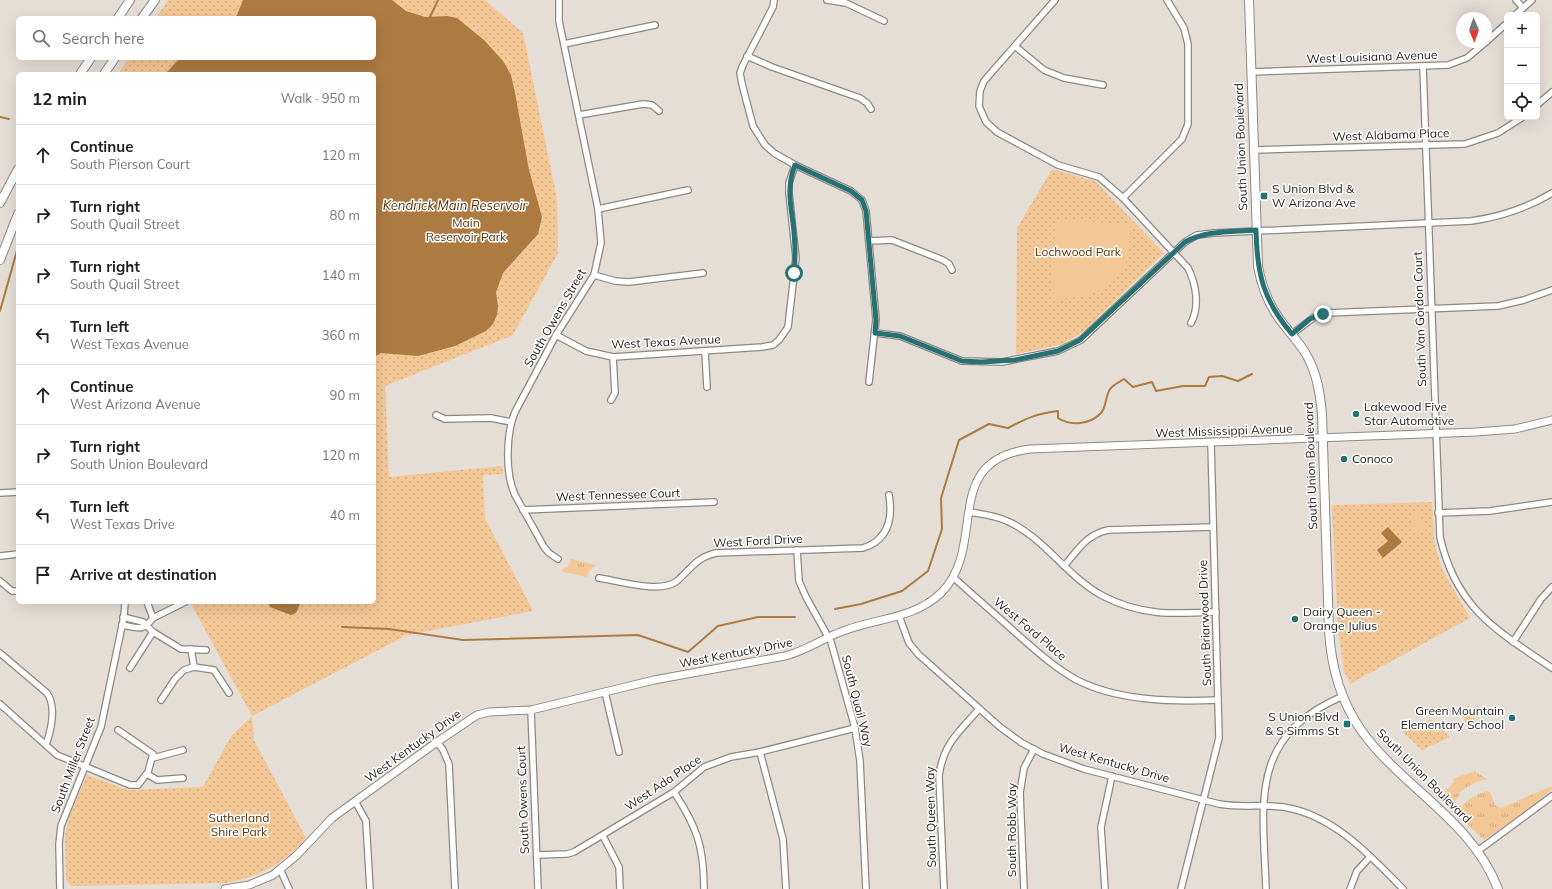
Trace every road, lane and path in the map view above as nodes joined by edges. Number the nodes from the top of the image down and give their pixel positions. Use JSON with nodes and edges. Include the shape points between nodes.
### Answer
{"nodes":[{"id":1,"x":130,"y":0,"type":"edge"},
{"id":2,"x":154,"y":0,"type":"edge"},
{"id":3,"x":559,"y":0,"type":"edge"},
{"id":4,"x":774,"y":0,"type":"edge"},
{"id":5,"x":827,"y":0,"type":"edge"},
{"id":6,"x":1055,"y":0,"type":"edge"},
{"id":7,"x":1167,"y":0,"type":"edge"},
{"id":8,"x":1248,"y":0,"type":"edge"},
{"id":9,"x":1516,"y":0,"type":"edge"},
{"id":10,"x":1532,"y":0,"type":"edge"},
{"id":11,"x":1523,"y":8,"type":"junction"},
{"id":12,"x":1518,"y":12,"type":"edge"},
{"id":13,"x":119,"y":16,"type":"edge"},
{"id":14,"x":143,"y":16,"type":"edge"},
{"id":15,"x":884,"y":21,"type":"dead end"},
{"id":16,"x":655,"y":25,"type":"dead end"},
{"id":17,"x":1504,"y":26,"type":"edge"},
{"id":18,"x":1492,"y":37,"type":"edge"},
{"id":19,"x":564,"y":44,"type":"junction"},
{"id":20,"x":1015,"y":46,"type":"junction"},
{"id":21,"x":1479,"y":48,"type":"edge"},
{"id":22,"x":747,"y":56,"type":"junction"},
{"id":23,"x":89,"y":60,"type":"edge"},
{"id":24,"x":114,"y":60,"type":"edge"},
{"id":25,"x":1423,"y":67,"type":"junction"},
{"id":26,"x":81,"y":72,"type":"edge"},
{"id":27,"x":105,"y":72,"type":"edge"},
{"id":28,"x":1251,"y":72,"type":"junction"},
{"id":29,"x":1103,"y":85,"type":"dead end"},
{"id":30,"x":1552,"y":92,"type":"edge"},
{"id":31,"x":1540,"y":102,"type":"edge"},
{"id":32,"x":871,"y":109,"type":"dead end"},
{"id":33,"x":659,"y":111,"type":"dead end"},
{"id":34,"x":579,"y":115,"type":"junction"},
{"id":35,"x":1518,"y":120,"type":"edge"},
{"id":36,"x":1425,"y":145,"type":"junction"},
{"id":37,"x":1254,"y":150,"type":"junction"},
{"id":38,"x":795,"y":165,"type":"junction"},
{"id":39,"x":16,"y":173,"type":"edge"},
{"id":40,"x":688,"y":190,"type":"dead end"},
{"id":41,"x":1552,"y":192,"type":"edge"},
{"id":42,"x":1122,"y":198,"type":"junction"},
{"id":43,"x":0,"y":203,"type":"edge"},
{"id":44,"x":598,"y":209,"type":"junction"},
{"id":45,"x":16,"y":219,"type":"edge"},
{"id":46,"x":1428,"y":224,"type":"junction"},
{"id":47,"x":1256,"y":230,"type":"junction"},
{"id":48,"x":870,"y":241,"type":"junction"},
{"id":49,"x":1175,"y":252,"type":"junction"},
{"id":50,"x":0,"y":260,"type":"edge"},
{"id":51,"x":952,"y":270,"type":"dead end"},
{"id":52,"x":703,"y":273,"type":"dead end"},
{"id":53,"x":594,"y":275,"type":"junction"},
{"id":54,"x":1552,"y":290,"type":"edge"},
{"id":55,"x":1431,"y":308,"type":"junction"},
{"id":56,"x":1191,"y":323,"type":"dead end"},
{"id":57,"x":875,"y":333,"type":"junction"},
{"id":58,"x":1292,"y":334,"type":"junction"},
{"id":59,"x":556,"y":335,"type":"junction"},
{"id":60,"x":705,"y":351,"type":"junction"},
{"id":61,"x":614,"y":357,"type":"junction"},
{"id":62,"x":869,"y":382,"type":"dead end"},
{"id":63,"x":707,"y":387,"type":"dead end"},
{"id":64,"x":610,"y":400,"type":"dead end"},
{"id":65,"x":436,"y":415,"type":"dead end"},
{"id":66,"x":1552,"y":420,"type":"edge"},
{"id":67,"x":511,"y":422,"type":"junction"},
{"id":68,"x":1435,"y":434,"type":"junction"},
{"id":69,"x":1322,"y":438,"type":"junction"},
{"id":70,"x":1210,"y":443,"type":"junction"},
{"id":71,"x":16,"y":492,"type":"edge"},
{"id":72,"x":0,"y":493,"type":"edge"},
{"id":73,"x":889,"y":495,"type":"dead end"},
{"id":74,"x":714,"y":502,"type":"dead end"},
{"id":75,"x":1552,"y":502,"type":"edge"},
{"id":76,"x":523,"y":510,"type":"junction"},
{"id":77,"x":969,"y":512,"type":"junction"},
{"id":78,"x":1438,"y":513,"type":"junction"},
{"id":79,"x":1213,"y":527,"type":"junction"},
{"id":80,"x":797,"y":550,"type":"junction"},
{"id":81,"x":16,"y":554,"type":"edge"},
{"id":82,"x":0,"y":556,"type":"edge"},
{"id":83,"x":558,"y":559,"type":"dead end"},
{"id":84,"x":1064,"y":566,"type":"junction"},
{"id":85,"x":599,"y":578,"type":"dead end"},
{"id":86,"x":953,"y":578,"type":"junction"},
{"id":87,"x":0,"y":581,"type":"edge"},
{"id":88,"x":1552,"y":587,"type":"edge"},
{"id":89,"x":16,"y":591,"type":"edge"},
{"id":90,"x":125,"y":604,"type":"edge"},
{"id":91,"x":148,"y":604,"type":"edge"},
{"id":92,"x":181,"y":604,"type":"edge"},
{"id":93,"x":1216,"y":612,"type":"junction"},
{"id":94,"x":899,"y":616,"type":"junction"},
{"id":95,"x":123,"y":617,"type":"junction"},
{"id":96,"x":153,"y":618,"type":"junction"},
{"id":97,"x":122,"y":625,"type":"junction"},
{"id":98,"x":147,"y":627,"type":"junction"},
{"id":99,"x":153,"y":632,"type":"junction"},
{"id":100,"x":829,"y":638,"type":"junction"},
{"id":101,"x":1513,"y":642,"type":"junction"},
{"id":102,"x":191,"y":649,"type":"junction"},
{"id":103,"x":206,"y":650,"type":"dead end"},
{"id":104,"x":0,"y":653,"type":"edge"},
{"id":105,"x":194,"y":667,"type":"junction"},
{"id":106,"x":130,"y":668,"type":"dead end"},
{"id":107,"x":1552,"y":668,"type":"edge"},
{"id":108,"x":605,"y":692,"type":"junction"},
{"id":109,"x":229,"y":693,"type":"dead end"},
{"id":110,"x":1342,"y":696,"type":"junction"},
{"id":111,"x":161,"y":700,"type":"dead end"},
{"id":112,"x":1218,"y":700,"type":"junction"},
{"id":113,"x":0,"y":704,"type":"edge"},
{"id":114,"x":979,"y":709,"type":"junction"},
{"id":115,"x":531,"y":710,"type":"junction"},
{"id":116,"x":854,"y":728,"type":"junction"},
{"id":117,"x":118,"y":730,"type":"dead end"},
{"id":118,"x":437,"y":742,"type":"junction"},
{"id":119,"x":46,"y":745,"type":"junction"},
{"id":120,"x":1034,"y":749,"type":"junction"},
{"id":121,"x":183,"y":750,"type":"dead end"},
{"id":122,"x":619,"y":752,"type":"dead end"},
{"id":123,"x":760,"y":752,"type":"junction"},
{"id":124,"x":153,"y":758,"type":"junction"},
{"id":125,"x":85,"y":767,"type":"junction"},
{"id":126,"x":147,"y":774,"type":"junction"},
{"id":127,"x":1112,"y":776,"type":"junction"},
{"id":128,"x":183,"y":778,"type":"dead end"},
{"id":129,"x":674,"y":792,"type":"junction"},
{"id":130,"x":1552,"y":796,"type":"edge"},
{"id":131,"x":1204,"y":800,"type":"junction"},
{"id":132,"x":355,"y":801,"type":"junction"},
{"id":133,"x":1264,"y":806,"type":"junction"},
{"id":134,"x":603,"y":836,"type":"junction"},
{"id":135,"x":1479,"y":850,"type":"junction"},
{"id":136,"x":536,"y":855,"type":"junction"},
{"id":137,"x":1370,"y":857,"type":"junction"},
{"id":138,"x":280,"y":869,"type":"junction"},
{"id":139,"x":60,"y":889,"type":"edge"},
{"id":140,"x":225,"y":889,"type":"edge"},
{"id":141,"x":288,"y":889,"type":"edge"},
{"id":142,"x":370,"y":889,"type":"edge"},
{"id":143,"x":455,"y":889,"type":"edge"},
{"id":144,"x":538,"y":889,"type":"edge"},
{"id":145,"x":620,"y":889,"type":"edge"},
{"id":146,"x":704,"y":889,"type":"edge"},
{"id":147,"x":786,"y":889,"type":"edge"},
{"id":148,"x":866,"y":889,"type":"edge"},
{"id":149,"x":944,"y":889,"type":"edge"},
{"id":150,"x":1024,"y":889,"type":"edge"},
{"id":151,"x":1105,"y":889,"type":"edge"},
{"id":152,"x":1180,"y":889,"type":"edge"},
{"id":153,"x":1266,"y":889,"type":"edge"},
{"id":154,"x":1350,"y":889,"type":"edge"},
{"id":155,"x":1402,"y":889,"type":"edge"},
{"id":156,"x":1498,"y":889,"type":"edge"}],
"edges":[{"from":1,"to":13,"type":"main road"},
{"from":2,"to":14,"type":"main road"},
{"from":3,"to":19,"type":"street","name":"South Owens Street","via":[[559,20]]},
{"from":4,"to":22,"type":"street"},
{"from":5,"to":15,"type":"street","via":[[846,3]]},
{"from":6,"to":20,"type":"street"},
{"from":7,"to":42,"type":"street","via":[[1184,28],[1188,44],[1188,124],[1182,139]]},
{"from":8,"to":28,"type":"main road","name":"South Union Boulevard"},
{"from":9,"to":11,"type":"street"},
{"from":10,"to":11,"type":"street"},
{"from":11,"to":12,"type":"street"},
{"from":16,"to":19,"type":"street"},
{"from":17,"to":18,"type":"street","name":"West Louisiana Avenue"},
{"from":19,"to":34,"type":"street","name":"South Owens Street"},
{"from":20,"to":29,"type":"street","via":[[1044,70],[1064,78]]},
{"from":20,"to":42,"type":"street","via":[[984,81],[980,91],[979,106],[986,122],[1010,141],[1058,165],[1099,177]]},
{"from":21,"to":25,"type":"street","name":"West Louisiana Avenue","via":[[1456,64]]},
{"from":22,"to":32,"type":"street","via":[[860,98]]},
{"from":22,"to":38,"type":"street","via":[[740,73],[753,126],[765,145]]},
{"from":23,"to":26,"type":"main road"},
{"from":24,"to":27,"type":"main road"},
{"from":25,"to":28,"type":"street","name":"West Louisiana Avenue"},
{"from":25,"to":36,"type":"street","name":"South Van Gordon Court"},
{"from":28,"to":37,"type":"main road","name":"South Union Boulevard"},
{"from":30,"to":31,"type":"street"},
{"from":33,"to":34,"type":"street","via":[[652,105],[643,104]]},
{"from":34,"to":44,"type":"street","name":"South Owens Street"},
{"from":35,"to":36,"type":"street","name":"West Alabama Place","via":[[1498,133],[1465,144]]},
{"from":36,"to":37,"type":"street","name":"West Alabama Place"},
{"from":36,"to":46,"type":"street","name":"South Van Gordon Court"},
{"from":37,"to":47,"type":"main road","name":"South Union Boulevard"},
{"from":38,"to":48,"type":"street","via":[[851,191],[862,200]]},
{"from":38,"to":60,"type":"street","name":"West Texas Avenue","via":[[789,183],[796,258],[788,327],[773,345]]},
{"from":39,"to":43,"type":"main road"},
{"from":40,"to":44,"type":"street"},
{"from":41,"to":46,"type":"street","via":[[1517,210],[1494,217],[1457,223]]},
{"from":42,"to":49,"type":"street"},
{"from":44,"to":53,"type":"street","name":"South Owens Street","via":[[601,243]]},
{"from":45,"to":50,"type":"main road"},
{"from":46,"to":47,"type":"street"},
{"from":46,"to":55,"type":"street","name":"South Van Gordon Court"},
{"from":47,"to":49,"type":"street","via":[[1197,236],[1185,242]]},
{"from":47,"to":58,"type":"main road","name":"South Union Boulevard","via":[[1258,266],[1264,290],[1273,310]]},
{"from":48,"to":51,"type":"street","via":[[892,240],[943,260]]},
{"from":48,"to":57,"type":"street"},
{"from":49,"to":56,"type":"street","via":[[1188,268],[1194,281],[1196,310]]},
{"from":49,"to":57,"type":"street","via":[[1080,340],[1058,351],[1002,362],[962,361],[900,336]]},
{"from":52,"to":53,"type":"street","via":[[629,282]]},
{"from":53,"to":59,"type":"street","name":"South Owens Street"},
{"from":54,"to":55,"type":"street","via":[[1498,306]]},
{"from":55,"to":58,"type":"street","via":[[1327,313],[1313,318]]},
{"from":55,"to":68,"type":"street","name":"South Van Gordon Court"},
{"from":57,"to":62,"type":"street"},
{"from":58,"to":69,"type":"main road","name":"South Union Boulevard","via":[[1306,354],[1317,380]]},
{"from":59,"to":61,"type":"street","name":"West Texas Avenue","via":[[586,351]]},
{"from":59,"to":67,"type":"street","name":"South Owens Street"},
{"from":60,"to":61,"type":"street","name":"West Texas Avenue"},
{"from":60,"to":63,"type":"street"},
{"from":61,"to":64,"type":"street","via":[[615,393]]},
{"from":65,"to":67,"type":"street","via":[[445,419],[491,418]]},
{"from":66,"to":68,"type":"street","name":"West Mississippi Avenue","via":[[1509,429]]},
{"from":67,"to":76,"type":"street","name":"South Owens Street","via":[[509,450],[512,486]]},
{"from":68,"to":69,"type":"street","name":"West Mississippi Avenue"},
{"from":68,"to":78,"type":"street","name":"South Van Gordon Court"},
{"from":69,"to":70,"type":"street","name":"West Mississippi Avenue"},
{"from":69,"to":110,"type":"main road","name":"South Union Boulevard","via":[[1330,644],[1333,668]]},
{"from":70,"to":77,"type":"street","name":"West Mississippi Avenue","via":[[1030,450],[1006,454],[984,470],[972,494]]},
{"from":70,"to":79,"type":"street","name":"South Briarwood Drive"},
{"from":71,"to":72,"type":"street"},
{"from":73,"to":80,"type":"street","name":"West Ford Drive","via":[[889,525],[885,533],[871,545],[846,549]]},
{"from":74,"to":76,"type":"street","name":"West Tennessee Court"},
{"from":75,"to":78,"type":"street","via":[[1490,511]]},
{"from":76,"to":83,"type":"street","name":"South Owens Street","via":[[544,547]]},
{"from":77,"to":84,"type":"street","via":[[989,514],[1015,524]]},
{"from":77,"to":86,"type":"street","via":[[963,551]]},
{"from":78,"to":101,"type":"street","name":"South Van Gordon Court","via":[[1442,548],[1449,569],[1460,589],[1482,617]]},
{"from":79,"to":84,"type":"street","via":[[1108,530],[1096,533]]},
{"from":79,"to":93,"type":"street","name":"South Briarwood Drive"},
{"from":80,"to":85,"type":"street","name":"West Ford Drive","via":[[708,555],[695,562],[676,581],[662,587]]},
{"from":80,"to":100,"type":"street","name":"South Quail Way","via":[[799,581]]},
{"from":81,"to":82,"type":"street"},
{"from":84,"to":93,"type":"street","via":[[1101,595],[1138,610],[1171,614]]},
{"from":86,"to":94,"type":"street","via":[[928,604]]},
{"from":86,"to":112,"type":"street","name":"West Ford Place","via":[[1042,656],[1075,679],[1102,689],[1152,700]]},
{"from":87,"to":89,"type":"street","via":[[12,591]]},
{"from":88,"to":101,"type":"street","via":[[1541,599]]},
{"from":90,"to":95,"type":"street","name":"South Miller Street"},
{"from":91,"to":96,"type":"street"},
{"from":92,"to":96,"type":"street"},
{"from":93,"to":112,"type":"street","name":"South Briarwood Drive"},
{"from":94,"to":100,"type":"street","name":"West Kentucky Drive","via":[[846,630]]},
{"from":94,"to":114,"type":"street","name":"West Kentucky Drive","via":[[913,649]]},
{"from":95,"to":97,"type":"street","name":"South Miller Street"},
{"from":95,"to":98,"type":"street","via":[[143,622]]},
{"from":96,"to":98,"type":"street"},
{"from":97,"to":98,"type":"street","via":[[141,629]]},
{"from":97,"to":125,"type":"street","name":"South Miller Street","via":[[101,727]]},
{"from":98,"to":99,"type":"street"},
{"from":99,"to":102,"type":"street","via":[[181,649]]},
{"from":99,"to":106,"type":"street"},
{"from":100,"to":108,"type":"street","name":"West Kentucky Drive","via":[[785,656],[654,680]]},
{"from":100,"to":116,"type":"street","name":"South Quail Way"},
{"from":101,"to":107,"type":"street","name":"South Van Gordon Court"},
{"from":102,"to":103,"type":"street"},
{"from":102,"to":105,"type":"street"},
{"from":104,"to":119,"type":"street","via":[[51,699],[52,709]]},
{"from":105,"to":109,"type":"street","via":[[214,670]]},
{"from":105,"to":111,"type":"street","via":[[184,670]]},
{"from":108,"to":115,"type":"street","name":"West Kentucky Drive"},
{"from":108,"to":122,"type":"street"},
{"from":110,"to":133,"type":"street","via":[[1312,712],[1296,724],[1284,738],[1267,775]]},
{"from":110,"to":135,"type":"main road","name":"South Union Boulevard","via":[[1372,744]]},
{"from":112,"to":131,"type":"street","name":"South Briarwood Drive","via":[[1218,745]]},
{"from":113,"to":119,"type":"street"},
{"from":114,"to":120,"type":"street","name":"West Kentucky Drive","via":[[1000,727]]},
{"from":114,"to":149,"type":"street","name":"South Queen Way","via":[[947,745],[941,762]]},
{"from":115,"to":118,"type":"street","name":"West Kentucky Drive","via":[[477,715]]},
{"from":115,"to":136,"type":"street","name":"South Owens Court"},
{"from":116,"to":123,"type":"street","name":"West Ada Place"},
{"from":116,"to":148,"type":"street","name":"South Quail Way","via":[[860,762]]},
{"from":117,"to":124,"type":"street","via":[[150,751]]},
{"from":118,"to":132,"type":"street","name":"West Kentucky Drive"},
{"from":118,"to":143,"type":"street","via":[[449,764]]},
{"from":119,"to":125,"type":"street","via":[[64,759]]},
{"from":120,"to":127,"type":"street","name":"West Kentucky Drive","via":[[1068,763]]},
{"from":120,"to":150,"type":"street","name":"South Robb Way","via":[[1024,768],[1020,793]]},
{"from":121,"to":124,"type":"street"},
{"from":123,"to":129,"type":"street","name":"West Ada Place","via":[[731,757],[704,767]]},
{"from":123,"to":147,"type":"street","via":[[783,839]]},
{"from":124,"to":126,"type":"street"},
{"from":125,"to":126,"type":"street","via":[[130,785],[138,784]]},
{"from":125,"to":139,"type":"street","name":"South Miller Street","via":[[61,826]]},
{"from":126,"to":128,"type":"street","via":[[157,780]]},
{"from":127,"to":131,"type":"street","name":"West Kentucky Drive"},
{"from":127,"to":151,"type":"street","via":[[1101,827]]},
{"from":129,"to":134,"type":"street","name":"West Ada Place"},
{"from":129,"to":146,"type":"street","via":[[690,816],[700,843]]},
{"from":130,"to":135,"type":"street"},
{"from":131,"to":133,"type":"street","name":"West Kentucky Drive","via":[[1233,807]]},
{"from":131,"to":152,"type":"street","name":"South Briarwood Drive"},
{"from":132,"to":138,"type":"street","name":"West Kentucky Drive","via":[[326,823],[297,855]]},
{"from":132,"to":142,"type":"street","via":[[366,821]]},
{"from":133,"to":137,"type":"street","name":"West Kentucky Drive","via":[[1290,808],[1316,816],[1338,829]]},
{"from":133,"to":153,"type":"street"},
{"from":134,"to":136,"type":"street","name":"West Ada Place","via":[[567,854]]},
{"from":134,"to":145,"type":"street","via":[[619,867]]},
{"from":135,"to":156,"type":"main road","name":"South Union Boulevard"},
{"from":136,"to":144,"type":"street","name":"South Owens Court"},
{"from":137,"to":154,"type":"street","via":[[1358,871]]},
{"from":137,"to":155,"type":"street","name":"West Kentucky Drive"},
{"from":138,"to":140,"type":"street","name":"West Kentucky Drive","via":[[257,883]]},
{"from":138,"to":141,"type":"street"}]}
